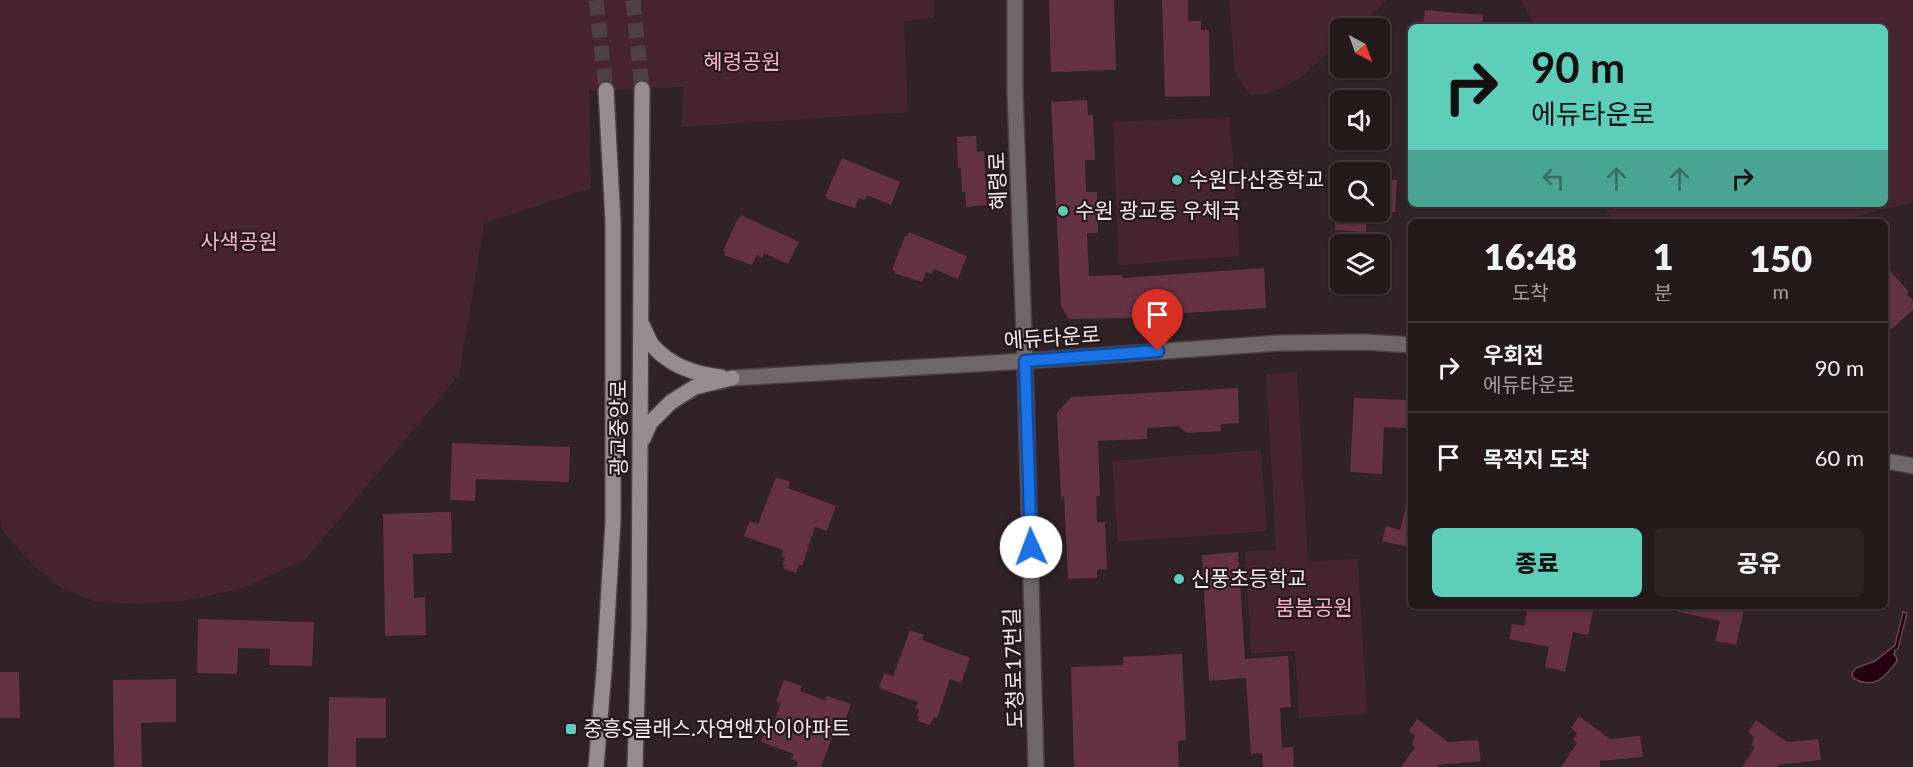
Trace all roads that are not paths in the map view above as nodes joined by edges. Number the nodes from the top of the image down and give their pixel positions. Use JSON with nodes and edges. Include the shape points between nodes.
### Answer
{"nodes":[{"id":1,"x":1016,"y":0,"type":"edge"},
{"id":2,"x":642,"y":89,"type":"tunnel mouth"},
{"id":3,"x":606,"y":90,"type":"tunnel mouth"},
{"id":4,"x":640,"y":320,"type":"junction"},
{"id":5,"x":1408,"y":345,"type":"edge"},
{"id":6,"x":1025,"y":361,"type":"junction"},
{"id":7,"x":732,"y":378,"type":"junction"},
{"id":8,"x":640,"y":448,"type":"junction"},
{"id":9,"x":1888,"y":461,"type":"edge"},
{"id":10,"x":1913,"y":466,"type":"edge"},
{"id":11,"x":1038,"y":764,"type":"edge"},
{"id":12,"x":596,"y":767,"type":"edge"},
{"id":13,"x":635,"y":767,"type":"edge"}],
"edges":[{"from":1,"to":6,"type":"street","name":"혜령로","via":[[1015,93]]},
{"from":2,"to":4,"type":"main road","name":"광교중앙로"},
{"from":3,"to":12,"type":"main road","name":"광교중앙로","via":[[613,222],[613,521]]},
{"from":4,"to":7,"type":"main road","via":[[652,345],[675,364],[697,374]]},
{"from":4,"to":8,"type":"main road","name":"광교중앙로"},
{"from":5,"to":6,"type":"street","name":"에듀타운로","via":[[1279,343]]},
{"from":6,"to":7,"type":"street","name":"에듀타운로"},
{"from":6,"to":11,"type":"street","name":"도청로17번길"},
{"from":7,"to":8,"type":"main road","via":[[695,387],[672,402],[650,423]]},
{"from":8,"to":13,"type":"main road","name":"광교중앙로"},
{"from":9,"to":10,"type":"street"}]}
